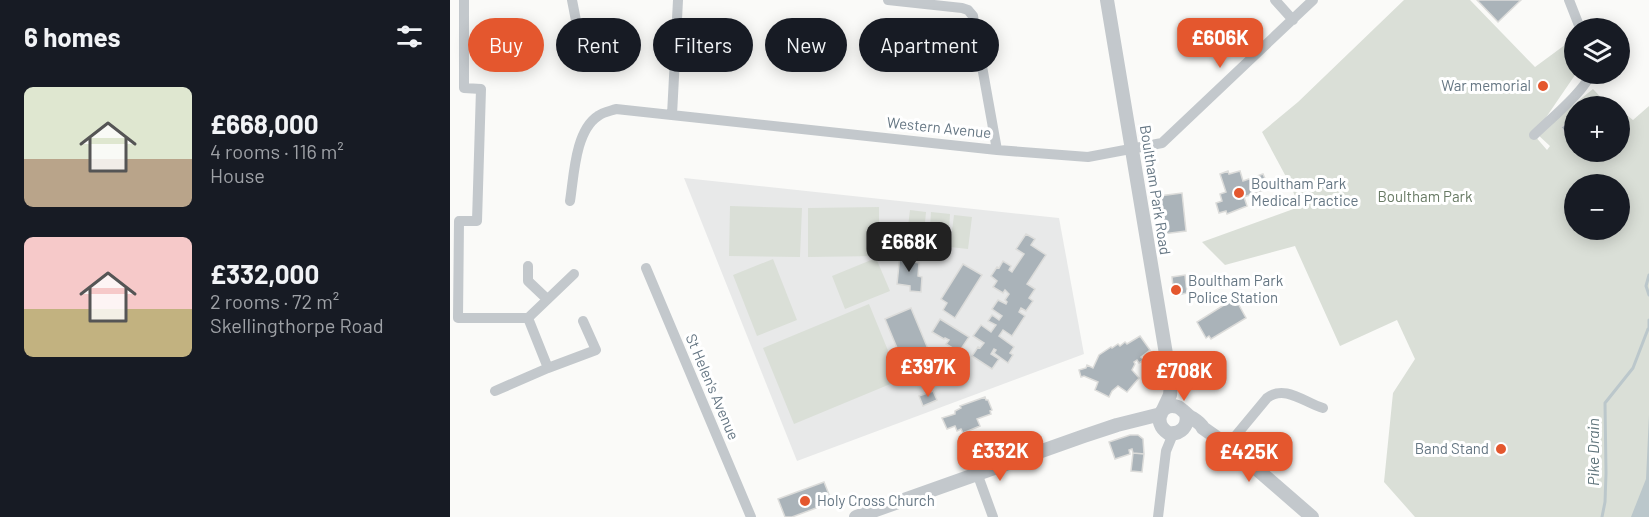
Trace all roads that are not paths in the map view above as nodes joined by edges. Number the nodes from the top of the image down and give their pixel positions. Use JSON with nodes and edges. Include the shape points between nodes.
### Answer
{"nodes":[{"id":1,"x":464,"y":0,"type":"edge"},
{"id":2,"x":572,"y":0,"type":"edge"},
{"id":3,"x":678,"y":0,"type":"edge"},
{"id":4,"x":888,"y":0,"type":"edge"},
{"id":5,"x":1107,"y":0,"type":"edge"},
{"id":6,"x":1275,"y":0,"type":"edge"},
{"id":7,"x":1313,"y":0,"type":"edge"},
{"id":8,"x":1569,"y":0,"type":"edge"},
{"id":9,"x":575,"y":18,"type":"edge"},
{"id":10,"x":1576,"y":18,"type":"edge"},
{"id":11,"x":1293,"y":20,"type":"junction"},
{"id":12,"x":1584,"y":84,"type":"edge"},
{"id":13,"x":672,"y":115,"type":"junction"},
{"id":14,"x":1534,"y":135,"type":"dead end"},
{"id":15,"x":1131,"y":149,"type":"junction"},
{"id":16,"x":996,"y":150,"type":"junction"},
{"id":17,"x":570,"y":201,"type":"dead end"},
{"id":18,"x":528,"y":266,"type":"dead end"},
{"id":19,"x":646,"y":268,"type":"dead end"},
{"id":20,"x":574,"y":274,"type":"dead end"},
{"id":21,"x":547,"y":299,"type":"junction"},
{"id":22,"x":528,"y":318,"type":"junction"},
{"id":23,"x":583,"y":321,"type":"dead end"},
{"id":24,"x":548,"y":368,"type":"junction"},
{"id":25,"x":1171,"y":384,"type":"junction"},
{"id":26,"x":495,"y":391,"type":"dead end"},
{"id":27,"x":1323,"y":408,"type":"dead end"},
{"id":28,"x":1182,"y":411,"type":"junction"},
{"id":29,"x":1167,"y":423,"type":"junction"},
{"id":30,"x":1203,"y":428,"type":"junction"},
{"id":31,"x":1228,"y":445,"type":"junction"},
{"id":32,"x":977,"y":473,"type":"junction"},
{"id":33,"x":751,"y":517,"type":"edge"},
{"id":34,"x":858,"y":517,"type":"edge"},
{"id":35,"x":993,"y":517,"type":"edge"},
{"id":36,"x":1158,"y":517,"type":"edge"},
{"id":37,"x":1312,"y":517,"type":"edge"}],
"edges":[{"from":1,"to":22,"type":"street","via":[[464,88],[481,88],[477,220],[459,221],[458,318]]},
{"from":2,"to":9,"type":"street"},
{"from":3,"to":13,"type":"street"},
{"from":4,"to":16,"type":"street","via":[[962,8],[973,16]]},
{"from":5,"to":15,"type":"street","name":"Boultham Park Road"},
{"from":6,"to":11,"type":"street"},
{"from":7,"to":11,"type":"street","name":"Western Avenue"},
{"from":8,"to":10,"type":"street"},
{"from":11,"to":15,"type":"street","name":"Western Avenue","via":[[1162,143]]},
{"from":12,"to":14,"type":"street"},
{"from":13,"to":16,"type":"street","name":"Western Avenue"},
{"from":13,"to":17,"type":"street","name":"Western Avenue","via":[[616,109],[597,116],[580,141]]},
{"from":15,"to":16,"type":"street","name":"Western Avenue","via":[[1080,158]]},
{"from":15,"to":25,"type":"street","name":"Boultham Park Road"},
{"from":18,"to":21,"type":"street","via":[[528,281]]},
{"from":19,"to":33,"type":"street","name":"St Helen's Avenue"},
{"from":20,"to":21,"type":"street"},
{"from":21,"to":22,"type":"street"},
{"from":22,"to":24,"type":"street"},
{"from":23,"to":24,"type":"street","via":[[596,350]]},
{"from":24,"to":26,"type":"street"},
{"from":25,"to":28,"type":"street","name":"Boultham Park Road"},
{"from":25,"to":29,"type":"street"},
{"from":27,"to":31,"type":"street","via":[[1289,393],[1276,392]]},
{"from":28,"to":29,"type":"street","via":[[1171,406]]},
{"from":28,"to":29,"type":"street","via":[[1187,423]]},
{"from":28,"to":30,"type":"street"},
{"from":29,"to":30,"type":"street"},
{"from":29,"to":32,"type":"street","via":[[1135,420]]},
{"from":29,"to":36,"type":"street"},
{"from":30,"to":31,"type":"street"},
{"from":31,"to":37,"type":"street"},
{"from":32,"to":34,"type":"street"},
{"from":32,"to":35,"type":"street"}]}
